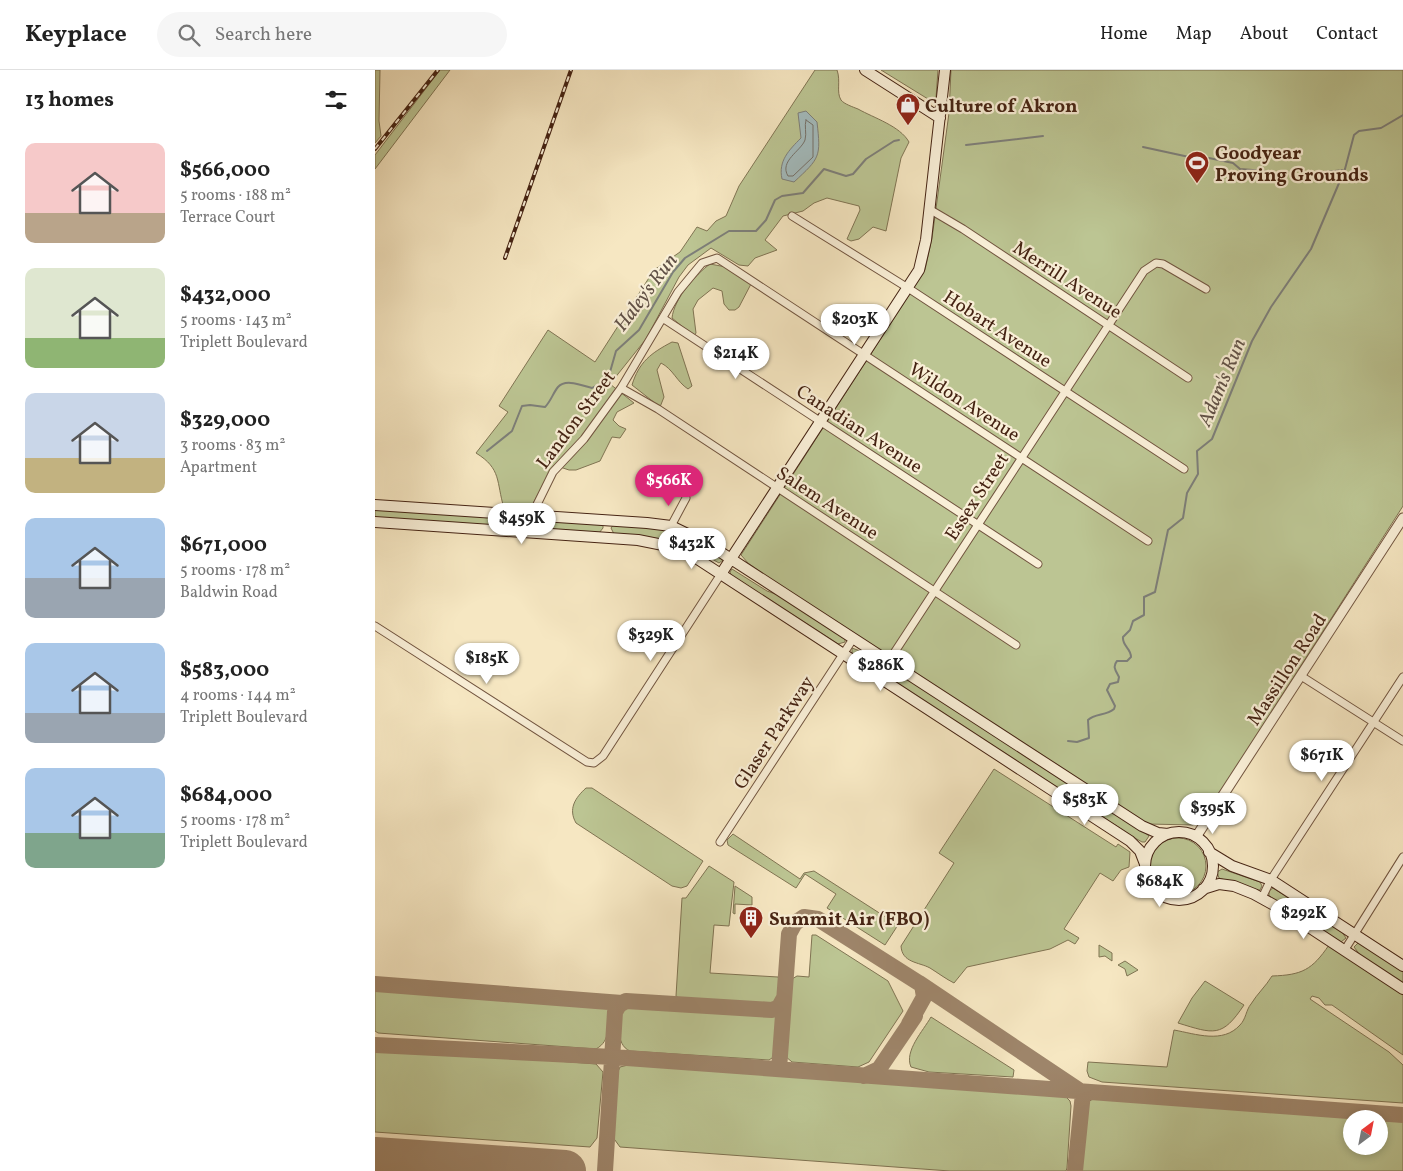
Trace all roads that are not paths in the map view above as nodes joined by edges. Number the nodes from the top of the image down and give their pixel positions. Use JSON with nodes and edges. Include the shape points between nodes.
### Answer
{"nodes":[{"id":1,"x":865,"y":70,"type":"edge"},
{"id":2,"x":945,"y":70,"type":"edge"},
{"id":3,"x":940,"y":118,"type":"junction"},
{"id":4,"x":929,"y":209,"type":"junction"},
{"id":5,"x":792,"y":216,"type":"dead end"},
{"id":6,"x":713,"y":259,"type":"joint"},
{"id":7,"x":908,"y":288,"type":"junction"},
{"id":8,"x":1206,"y":289,"type":"dead end"},
{"id":9,"x":664,"y":319,"type":"junction"},
{"id":10,"x":1109,"y":324,"type":"junction"},
{"id":11,"x":864,"y":355,"type":"junction"},
{"id":12,"x":1188,"y":378,"type":"dead end"},
{"id":13,"x":621,"y":388,"type":"junction"},
{"id":14,"x":1064,"y":391,"type":"junction"},
{"id":15,"x":821,"y":422,"type":"junction"},
{"id":16,"x":1021,"y":457,"type":"junction"},
{"id":17,"x":1184,"y":469,"type":"dead end"},
{"id":18,"x":777,"y":489,"type":"junction"},
{"id":19,"x":687,"y":498,"type":"dead end"},
{"id":20,"x":375,"y":505,"type":"edge"},
{"id":21,"x":531,"y":516,"type":"junction"},
{"id":22,"x":1403,"y":518,"type":"edge"},
{"id":23,"x":375,"y":522,"type":"edge"},
{"id":24,"x":977,"y":524,"type":"junction"},
{"id":25,"x":671,"y":526,"type":"junction"},
{"id":26,"x":523,"y":533,"type":"junction"},
{"id":27,"x":1148,"y":541,"type":"dead end"},
{"id":28,"x":731,"y":559,"type":"junction"},
{"id":29,"x":1039,"y":564,"type":"dead end"},
{"id":30,"x":721,"y":574,"type":"junction"},
{"id":31,"x":933,"y":591,"type":"junction"},
{"id":32,"x":375,"y":626,"type":"edge"},
{"id":33,"x":853,"y":639,"type":"junction"},
{"id":34,"x":1016,"y":645,"type":"dead end"},
{"id":35,"x":843,"y":653,"type":"junction"},
{"id":36,"x":888,"y":661,"type":"junction"},
{"id":37,"x":879,"y":676,"type":"junction"},
{"id":38,"x":1301,"y":676,"type":"junction"},
{"id":39,"x":1403,"y":677,"type":"edge"},
{"id":40,"x":1374,"y":722,"type":"junction"},
{"id":41,"x":1403,"y":741,"type":"edge"},
{"id":42,"x":1168,"y":834,"type":"junction"},
{"id":43,"x":1196,"y":837,"type":"junction"},
{"id":44,"x":720,"y":842,"type":"dead end"},
{"id":45,"x":1209,"y":852,"type":"junction"},
{"id":46,"x":1403,"y":858,"type":"edge"},
{"id":47,"x":1145,"y":864,"type":"junction"},
{"id":48,"x":1271,"y":880,"type":"junction"},
{"id":49,"x":1203,"y":889,"type":"junction"},
{"id":50,"x":1262,"y":898,"type":"junction"},
{"id":51,"x":1354,"y":934,"type":"junction"},
{"id":52,"x":1344,"y":952,"type":"junction"},
{"id":53,"x":1403,"y":966,"type":"edge"},
{"id":54,"x":1403,"y":989,"type":"edge"}],
"edges":[{"from":1,"to":3,"type":"main road"},
{"from":2,"to":3,"type":"main road"},
{"from":3,"to":4,"type":"main road"},
{"from":4,"to":7,"type":"main road","via":[[922,261]]},
{"from":4,"to":10,"type":"street","name":"Merrill Avenue"},
{"from":5,"to":7,"type":"street","name":"Hobart Avenue"},
{"from":6,"to":9,"type":"street","name":"Landon Street","via":[[702,263],[687,281]]},
{"from":6,"to":11,"type":"street","name":"Wildon Avenue","via":[[724,262]]},
{"from":7,"to":11,"type":"main road"},
{"from":7,"to":14,"type":"street","name":"Hobart Avenue"},
{"from":8,"to":10,"type":"street","name":"Essex Street","via":[[1156,263],[1138,278]]},
{"from":9,"to":13,"type":"street","name":"Landon Street"},
{"from":9,"to":15,"type":"street","name":"Canadian Avenue"},
{"from":10,"to":12,"type":"street","name":"Merrill Avenue"},
{"from":10,"to":14,"type":"street","name":"Essex Street"},
{"from":11,"to":15,"type":"main road"},
{"from":11,"to":16,"type":"street","name":"Wildon Avenue"},
{"from":13,"to":18,"type":"street","name":"Salem Avenue"},
{"from":13,"to":21,"type":"street","name":"Landon Street","via":[[584,439],[553,472]]},
{"from":14,"to":16,"type":"street","name":"Essex Street"},
{"from":14,"to":17,"type":"street","name":"Hobart Avenue"},
{"from":15,"to":18,"type":"main road"},
{"from":15,"to":24,"type":"street","name":"Canadian Avenue"},
{"from":16,"to":24,"type":"street","name":"Essex Street"},
{"from":16,"to":27,"type":"street","name":"Wildon Avenue"},
{"from":18,"to":28,"type":"main road"},
{"from":18,"to":31,"type":"street","name":"Salem Avenue"},
{"from":19,"to":25,"type":"street"},
{"from":20,"to":21,"type":"main road"},
{"from":21,"to":25,"type":"main road"},
{"from":21,"to":26,"type":"street","name":"Landon Street"},
{"from":22,"to":38,"type":"street","name":"Massillon Road"},
{"from":23,"to":26,"type":"main road"},
{"from":24,"to":29,"type":"street","name":"Canadian Avenue"},
{"from":24,"to":31,"type":"street","name":"Essex Street"},
{"from":25,"to":28,"type":"main road","via":[[700,539]]},
{"from":26,"to":30,"type":"main road","via":[[639,540],[696,558]]},
{"from":28,"to":30,"type":"main road"},
{"from":28,"to":33,"type":"main road"},
{"from":30,"to":32,"type":"street","via":[[603,756],[596,762],[587,762]]},
{"from":30,"to":35,"type":"main road"},
{"from":31,"to":34,"type":"street","name":"Salem Avenue"},
{"from":31,"to":36,"type":"street","name":"Essex Street"},
{"from":33,"to":35,"type":"street","name":"Glaser Parkway"},
{"from":33,"to":36,"type":"main road"},
{"from":35,"to":37,"type":"main road"},
{"from":35,"to":44,"type":"street","name":"Glaser Parkway"},
{"from":36,"to":37,"type":"street","name":"Essex Street"},
{"from":36,"to":42,"type":"main road","via":[[1142,826]]},
{"from":37,"to":47,"type":"main road","via":[[1131,841]]},
{"from":38,"to":40,"type":"street"},
{"from":38,"to":43,"type":"street","name":"Massillon Road"},
{"from":39,"to":40,"type":"street"},
{"from":40,"to":41,"type":"street"},
{"from":40,"to":48,"type":"street"},
{"from":42,"to":43,"type":"main road","via":[[1182,832]]},
{"from":42,"to":47,"type":"main road","via":[[1152,845]]},
{"from":43,"to":45,"type":"main road"},
{"from":45,"to":48,"type":"main road","via":[[1233,866]]},
{"from":45,"to":49,"type":"main road","via":[[1211,874]]},
{"from":46,"to":51,"type":"street"},
{"from":47,"to":49,"type":"main road","via":[[1150,884],[1165,896],[1184,899]]},
{"from":48,"to":50,"type":"street"},
{"from":48,"to":51,"type":"main road"},
{"from":49,"to":50,"type":"main road","via":[[1219,884],[1234,886]]},
{"from":50,"to":52,"type":"main road"},
{"from":51,"to":52,"type":"street"},
{"from":51,"to":53,"type":"main road"},
{"from":52,"to":54,"type":"main road"}]}
